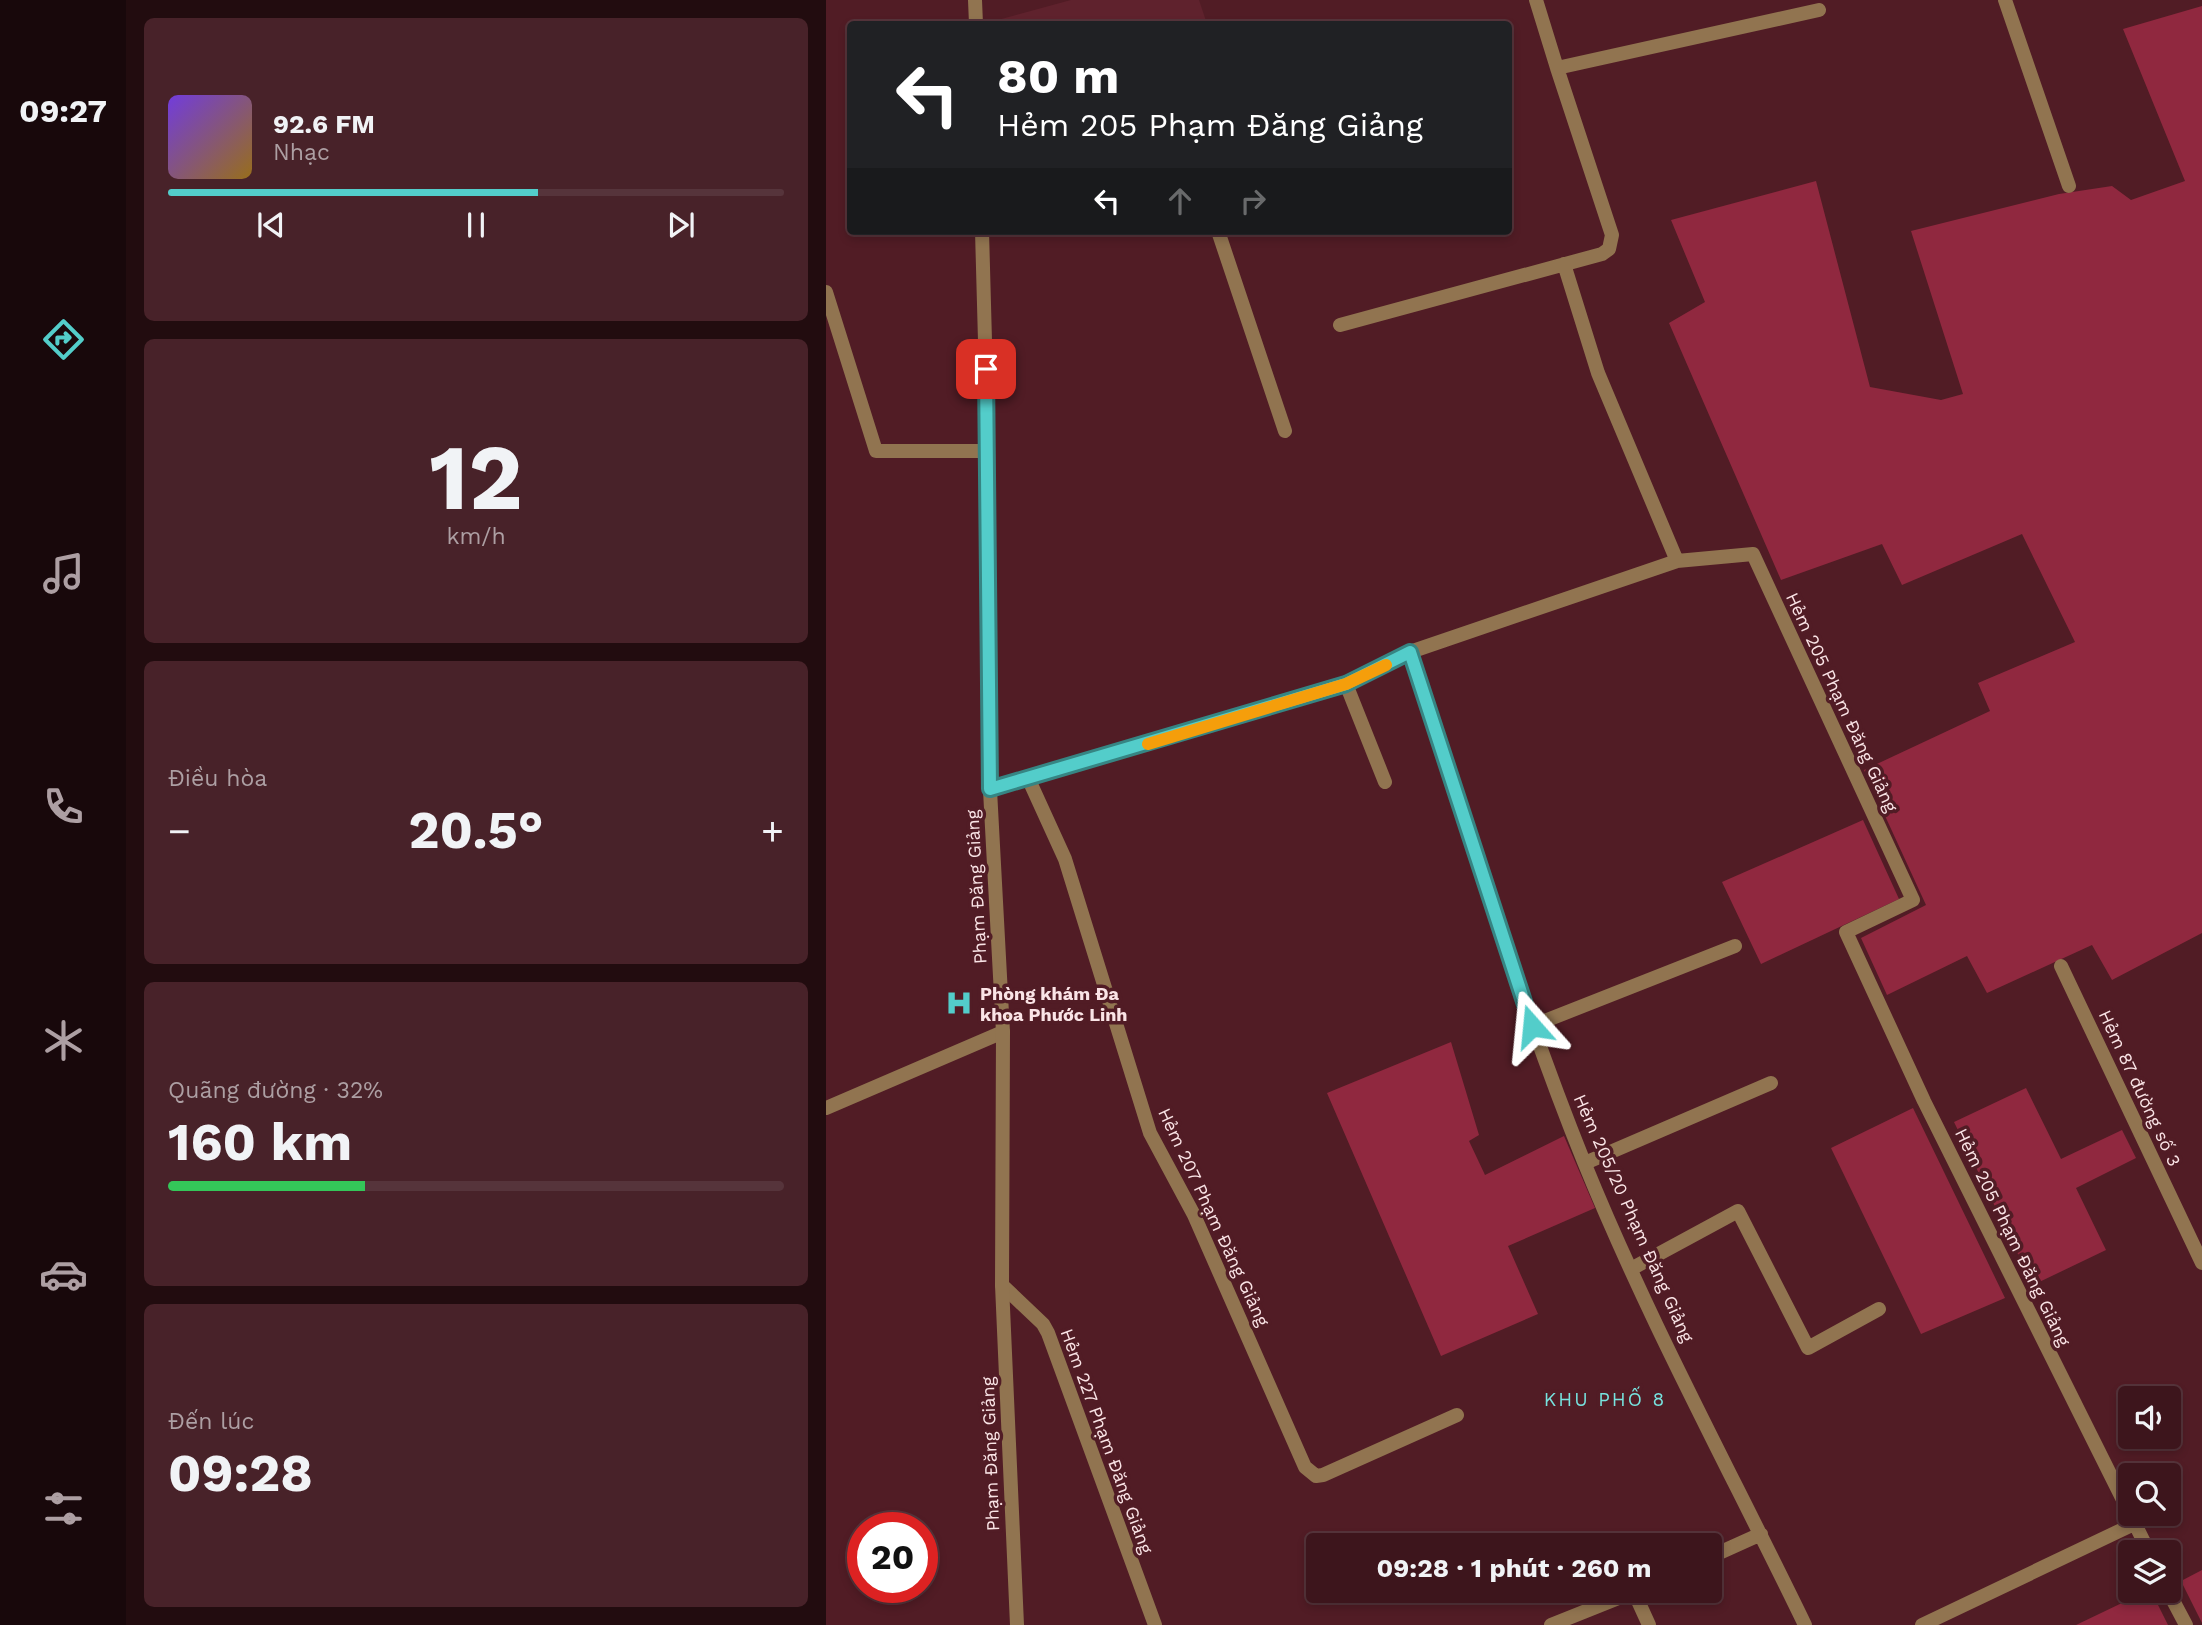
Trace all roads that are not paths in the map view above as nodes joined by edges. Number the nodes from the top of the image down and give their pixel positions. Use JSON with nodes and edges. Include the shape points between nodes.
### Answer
{"nodes":[{"id":1,"x":975,"y":0,"type":"edge"},
{"id":2,"x":1536,"y":0,"type":"edge"},
{"id":3,"x":2005,"y":0,"type":"edge"},
{"id":4,"x":1819,"y":10,"type":"dead end"},
{"id":5,"x":976,"y":21,"type":"edge"},
{"id":6,"x":1557,"y":68,"type":"junction"},
{"id":7,"x":2069,"y":186,"type":"dead end"},
{"id":8,"x":982,"y":235,"type":"edge"},
{"id":9,"x":1219,"y":235,"type":"edge"},
{"id":10,"x":1564,"y":264,"type":"junction"},
{"id":11,"x":826,"y":292,"type":"edge"},
{"id":12,"x":1340,"y":325,"type":"dead end"},
{"id":13,"x":1285,"y":431,"type":"dead end"},
{"id":14,"x":988,"y":451,"type":"junction"},
{"id":15,"x":1678,"y":561,"type":"junction"},
{"id":16,"x":1410,"y":652,"type":"junction"},
{"id":17,"x":1346,"y":684,"type":"junction"},
{"id":18,"x":1029,"y":779,"type":"junction"},
{"id":19,"x":1385,"y":782,"type":"dead end"},
{"id":20,"x":990,"y":789,"type":"junction"},
{"id":21,"x":1735,"y":946,"type":"dead end"},
{"id":22,"x":2061,"y":966,"type":"dead end"},
{"id":23,"x":1532,"y":1026,"type":"junction"},
{"id":24,"x":1003,"y":1032,"type":"junction"},
{"id":25,"x":1771,"y":1083,"type":"dead end"},
{"id":26,"x":826,"y":1108,"type":"edge"},
{"id":27,"x":1585,"y":1163,"type":"junction"},
{"id":28,"x":2202,"y":1264,"type":"edge"},
{"id":29,"x":1631,"y":1269,"type":"junction"},
{"id":30,"x":1002,"y":1285,"type":"junction"},
{"id":31,"x":1879,"y":1309,"type":"dead end"},
{"id":32,"x":1457,"y":1415,"type":"dead end"},
{"id":33,"x":2118,"y":1492,"type":"edge"},
{"id":34,"x":2130,"y":1526,"type":"edge"},
{"id":35,"x":1761,"y":1534,"type":"junction"},
{"id":36,"x":1722,"y":1552,"type":"edge"},
{"id":37,"x":1605,"y":1603,"type":"edge"},
{"id":38,"x":1640,"y":1603,"type":"edge"},
{"id":39,"x":2174,"y":1603,"type":"edge"},
{"id":40,"x":1017,"y":1625,"type":"edge"},
{"id":41,"x":1154,"y":1625,"type":"edge"},
{"id":42,"x":1550,"y":1625,"type":"edge"},
{"id":43,"x":1649,"y":1625,"type":"edge"},
{"id":44,"x":1805,"y":1625,"type":"edge"},
{"id":45,"x":1922,"y":1625,"type":"edge"},
{"id":46,"x":2186,"y":1625,"type":"edge"}],
"edges":[{"from":1,"to":5,"type":"street"},
{"from":2,"to":6,"type":"street"},
{"from":3,"to":7,"type":"street"},
{"from":4,"to":6,"type":"street"},
{"from":6,"to":10,"type":"street","via":[[1612,235],[1609,249],[1602,254]]},
{"from":8,"to":14,"type":"street","name":"Phạm Đăng Giảng"},
{"from":9,"to":13,"type":"street"},
{"from":10,"to":12,"type":"street"},
{"from":10,"to":15,"type":"street","via":[[1598,373]]},
{"from":11,"to":14,"type":"street","via":[[876,451]]},
{"from":14,"to":20,"type":"street","name":"Phạm Đăng Giảng"},
{"from":15,"to":16,"type":"street","name":"Hẻm 205 Phạm Đăng Giảng"},
{"from":15,"to":33,"type":"street","name":"Hẻm 205 Phạm Đăng Giảng","via":[[1753,554],[1913,900],[1846,932],[1924,1101]]},
{"from":16,"to":17,"type":"street","name":"Hẻm 205 Phạm Đăng Giảng"},
{"from":16,"to":23,"type":"street","name":"Hẻm 205/20 Phạm Đăng Giảng"},
{"from":17,"to":18,"type":"street","name":"Hẻm 205 Phạm Đăng Giảng"},
{"from":17,"to":19,"type":"street"},
{"from":18,"to":20,"type":"street","name":"Hẻm 205 Phạm Đăng Giảng"},
{"from":18,"to":32,"type":"street","name":"Hẻm 207 Phạm Đăng Giảng","via":[[1065,859],[1150,1133],[1194,1215],[1305,1466],[1316,1476],[1323,1475]]},
{"from":20,"to":24,"type":"street","name":"Phạm Đăng Giảng"},
{"from":21,"to":23,"type":"street"},
{"from":22,"to":28,"type":"street","name":"Hẻm 87 đường số 3"},
{"from":23,"to":27,"type":"street","name":"Hẻm 205/20 Phạm Đăng Giảng"},
{"from":24,"to":26,"type":"street"},
{"from":24,"to":30,"type":"street","name":"Phạm Đăng Giảng"},
{"from":25,"to":27,"type":"street"},
{"from":27,"to":29,"type":"street","name":"Hẻm 205/20 Phạm Đăng Giảng"},
{"from":29,"to":31,"type":"street","via":[[1738,1211],[1808,1348]]},
{"from":29,"to":35,"type":"street","name":"Hẻm 205/20 Phạm Đăng Giảng"},
{"from":30,"to":40,"type":"street","name":"Phạm Đăng Giảng"},
{"from":30,"to":41,"type":"street","name":"Hẻm 227 Phạm Đăng Giảng","via":[[1048,1333]]},
{"from":34,"to":45,"type":"street"},
{"from":35,"to":36,"type":"street"},
{"from":35,"to":44,"type":"street","name":"Hẻm 205/20 Phạm Đăng Giảng"},
{"from":37,"to":42,"type":"street"},
{"from":38,"to":43,"type":"street"},
{"from":39,"to":46,"type":"street"}]}
